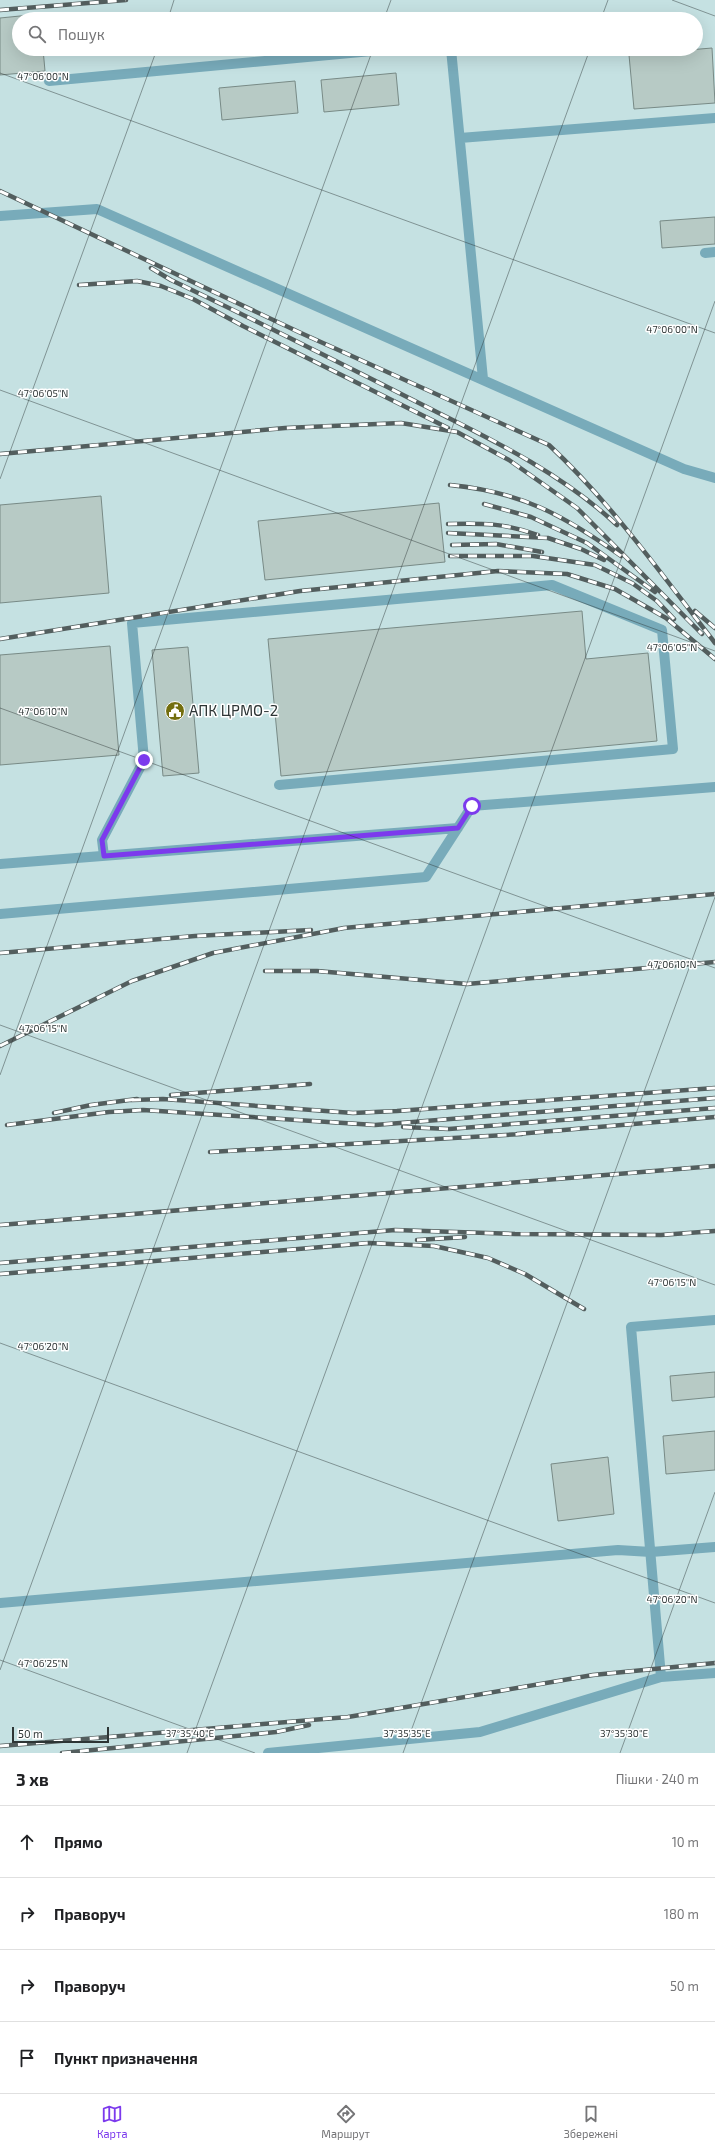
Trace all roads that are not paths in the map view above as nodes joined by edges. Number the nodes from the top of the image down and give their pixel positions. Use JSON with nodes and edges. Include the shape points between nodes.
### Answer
{"nodes":[{"id":1,"x":318,"y":56,"type":"edge"},
{"id":2,"x":452,"y":56,"type":"edge"},
{"id":3,"x":49,"y":81,"type":"dead end"},
{"id":4,"x":715,"y":118,"type":"edge"},
{"id":5,"x":460,"y":138,"type":"junction"},
{"id":6,"x":0,"y":216,"type":"edge"},
{"id":7,"x":483,"y":379,"type":"junction"},
{"id":8,"x":715,"y":478,"type":"edge"},
{"id":9,"x":279,"y":785,"type":"dead end"},
{"id":10,"x":715,"y":787,"type":"edge"},
{"id":11,"x":458,"y":828,"type":"junction"},
{"id":12,"x":104,"y":856,"type":"junction"},
{"id":13,"x":0,"y":864,"type":"edge"},
{"id":14,"x":0,"y":914,"type":"edge"},
{"id":15,"x":715,"y":1320,"type":"edge"},
{"id":16,"x":715,"y":1547,"type":"edge"},
{"id":17,"x":651,"y":1552,"type":"junction"},
{"id":18,"x":0,"y":1603,"type":"edge"},
{"id":19,"x":715,"y":1673,"type":"edge"},
{"id":20,"x":662,"y":1678,"type":"junction"},
{"id":21,"x":268,"y":1753,"type":"edge"}],
"edges":[{"from":1,"to":3,"type":"lane"},
{"from":2,"to":5,"type":"lane"},
{"from":4,"to":5,"type":"lane"},
{"from":5,"to":7,"type":"lane"},
{"from":6,"to":7,"type":"lane","via":[[98,208]]},
{"from":7,"to":8,"type":"lane","via":[[684,469]]},
{"from":9,"to":12,"type":"lane","via":[[673,749],[662,630],[552,585],[132,623],[144,760],[102,840]]},
{"from":10,"to":11,"type":"lane","via":[[472,806]]},
{"from":11,"to":12,"type":"lane"},
{"from":11,"to":14,"type":"lane","via":[[426,876]]},
{"from":12,"to":13,"type":"lane"},
{"from":15,"to":17,"type":"lane","via":[[631,1327]]},
{"from":16,"to":17,"type":"lane"},
{"from":17,"to":18,"type":"lane","via":[[618,1550]]},
{"from":17,"to":20,"type":"lane"},
{"from":19,"to":20,"type":"lane"},
{"from":20,"to":21,"type":"lane","via":[[480,1732]]}]}
